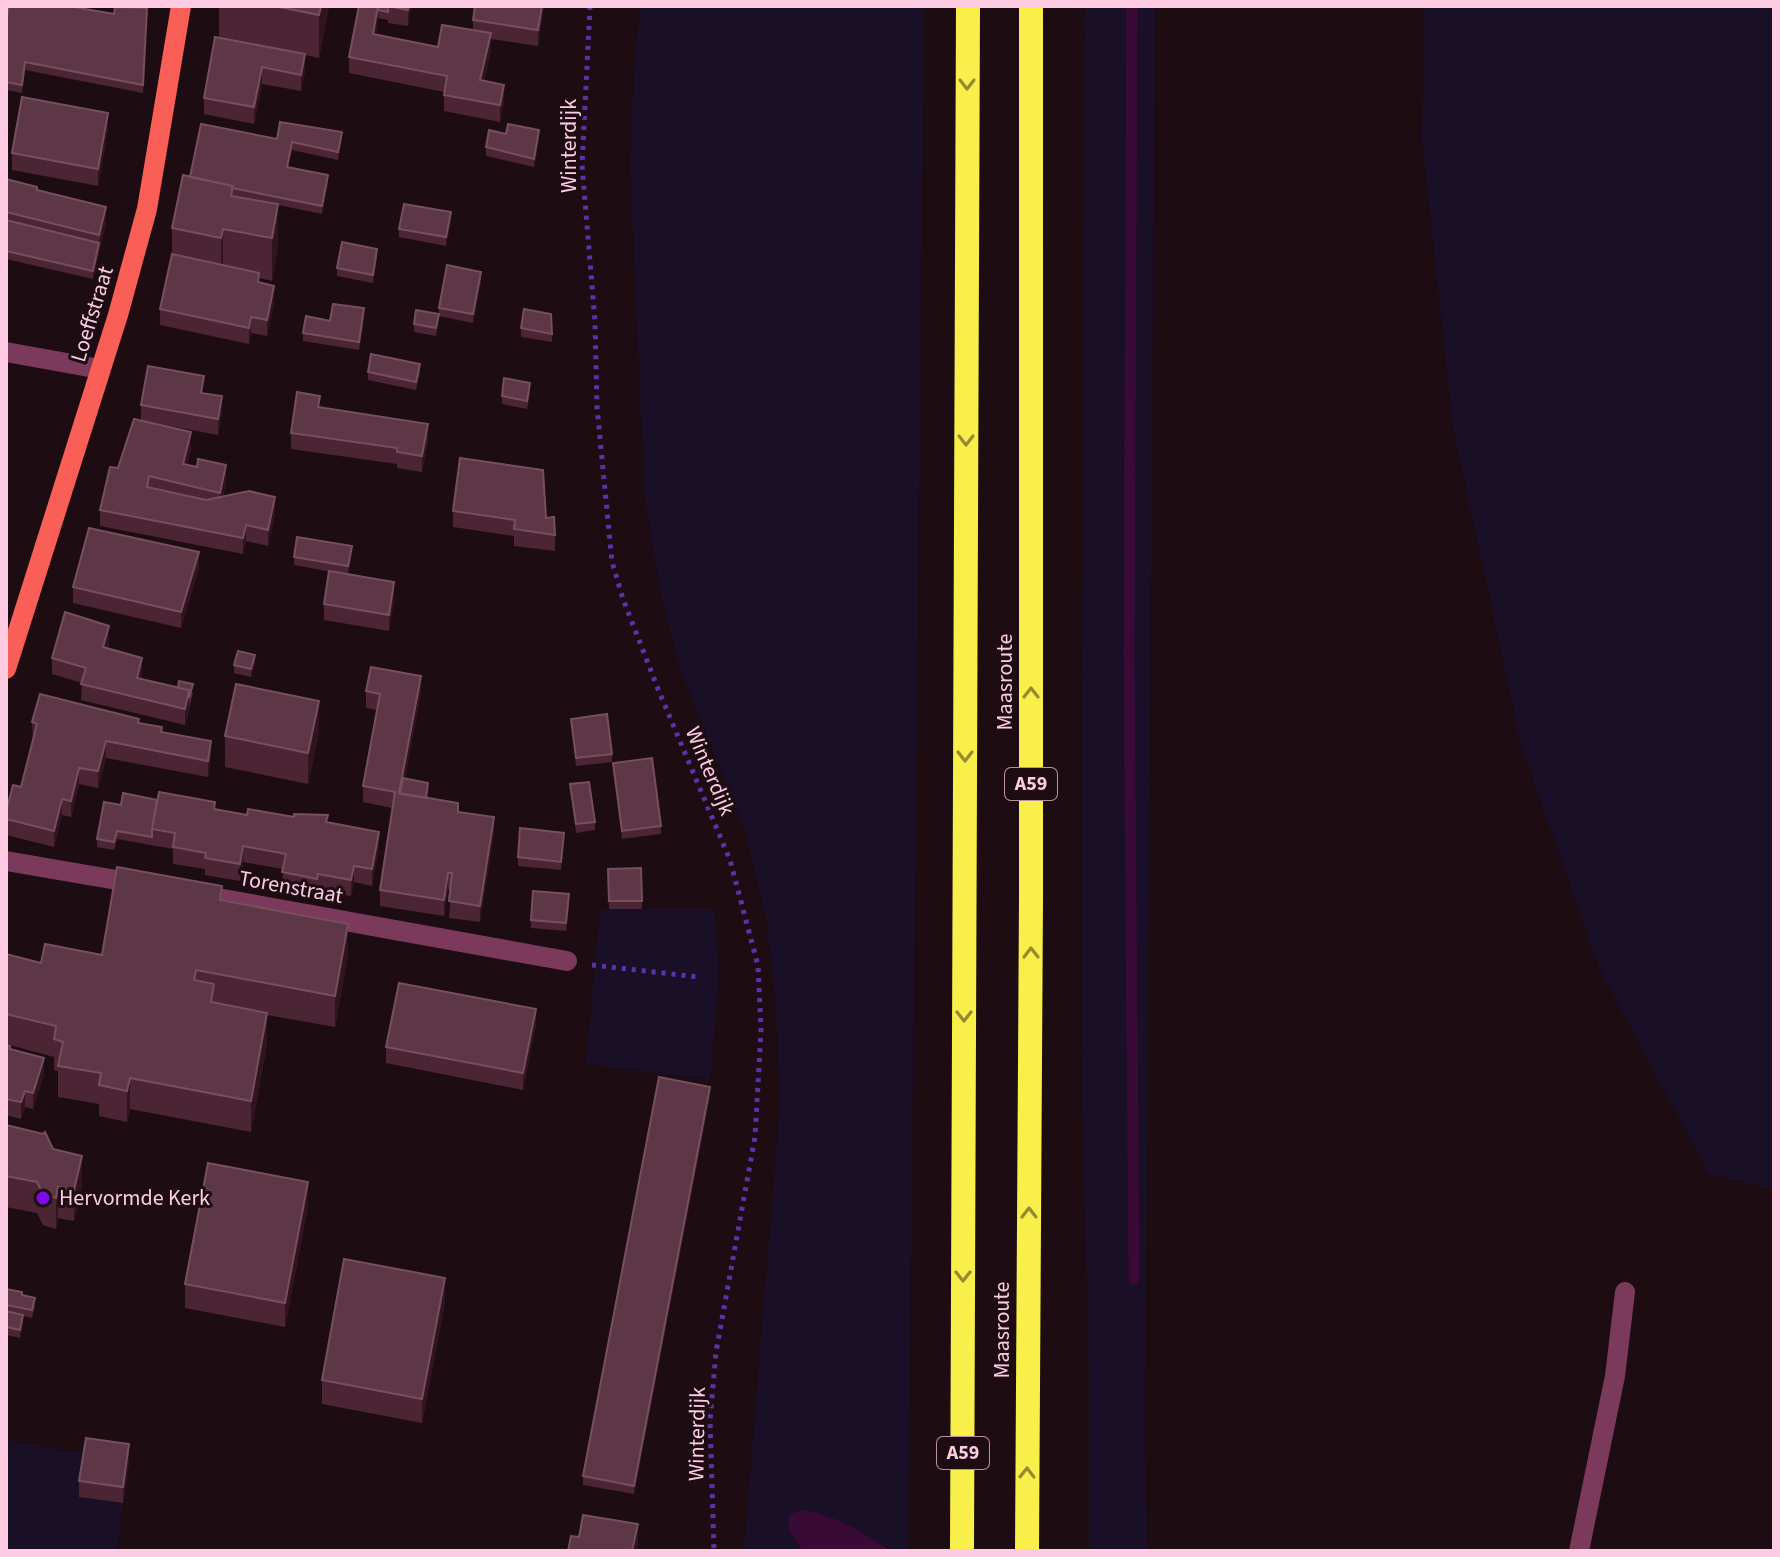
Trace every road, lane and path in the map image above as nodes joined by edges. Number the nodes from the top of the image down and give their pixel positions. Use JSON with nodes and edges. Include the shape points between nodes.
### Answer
{"nodes":[{"id":1,"x":181,"y":6,"type":"edge"},
{"id":2,"x":590,"y":6,"type":"edge"},
{"id":3,"x":968,"y":6,"type":"edge"},
{"id":4,"x":1031,"y":6,"type":"edge"},
{"id":5,"x":6,"y":352,"type":"edge"},
{"id":6,"x":100,"y":369,"type":"junction"},
{"id":7,"x":12,"y":628,"type":"edge"},
{"id":8,"x":6,"y":669,"type":"edge"},
{"id":9,"x":6,"y":861,"type":"edge"},
{"id":10,"x":567,"y":961,"type":"joint"},
{"id":11,"x":698,"y":977,"type":"dead end"},
{"id":12,"x":1625,"y":1292,"type":"dead end"},
{"id":13,"x":714,"y":1551,"type":"edge"},
{"id":14,"x":962,"y":1551,"type":"edge"},
{"id":15,"x":1027,"y":1551,"type":"edge"},
{"id":16,"x":1579,"y":1551,"type":"edge"}],
"edges":[{"from":1,"to":6,"type":"main road","name":"Loeffstraat","via":[[147,209]]},
{"from":2,"to":13,"type":"path","name":"Winterdijk","via":[[582,165],[612,562],[730,860],[758,966],[761,1031],[755,1137],[716,1352],[710,1421]]},
{"from":3,"to":14,"type":"highway","name":"Maasroute","number":"A59","one_way":true},
{"from":15,"to":4,"type":"highway","name":"Maasroute","number":"A59","one_way":true},
{"from":5,"to":6,"type":"street"},
{"from":6,"to":7,"type":"main road","name":"Loeffstraat"},
{"from":7,"to":8,"type":"main road","name":"Loeffstraat"},
{"from":9,"to":10,"type":"street","name":"Torenstraat"},
{"from":10,"to":11,"type":"path"},
{"from":12,"to":16,"type":"street","via":[[1615,1376]]}]}
